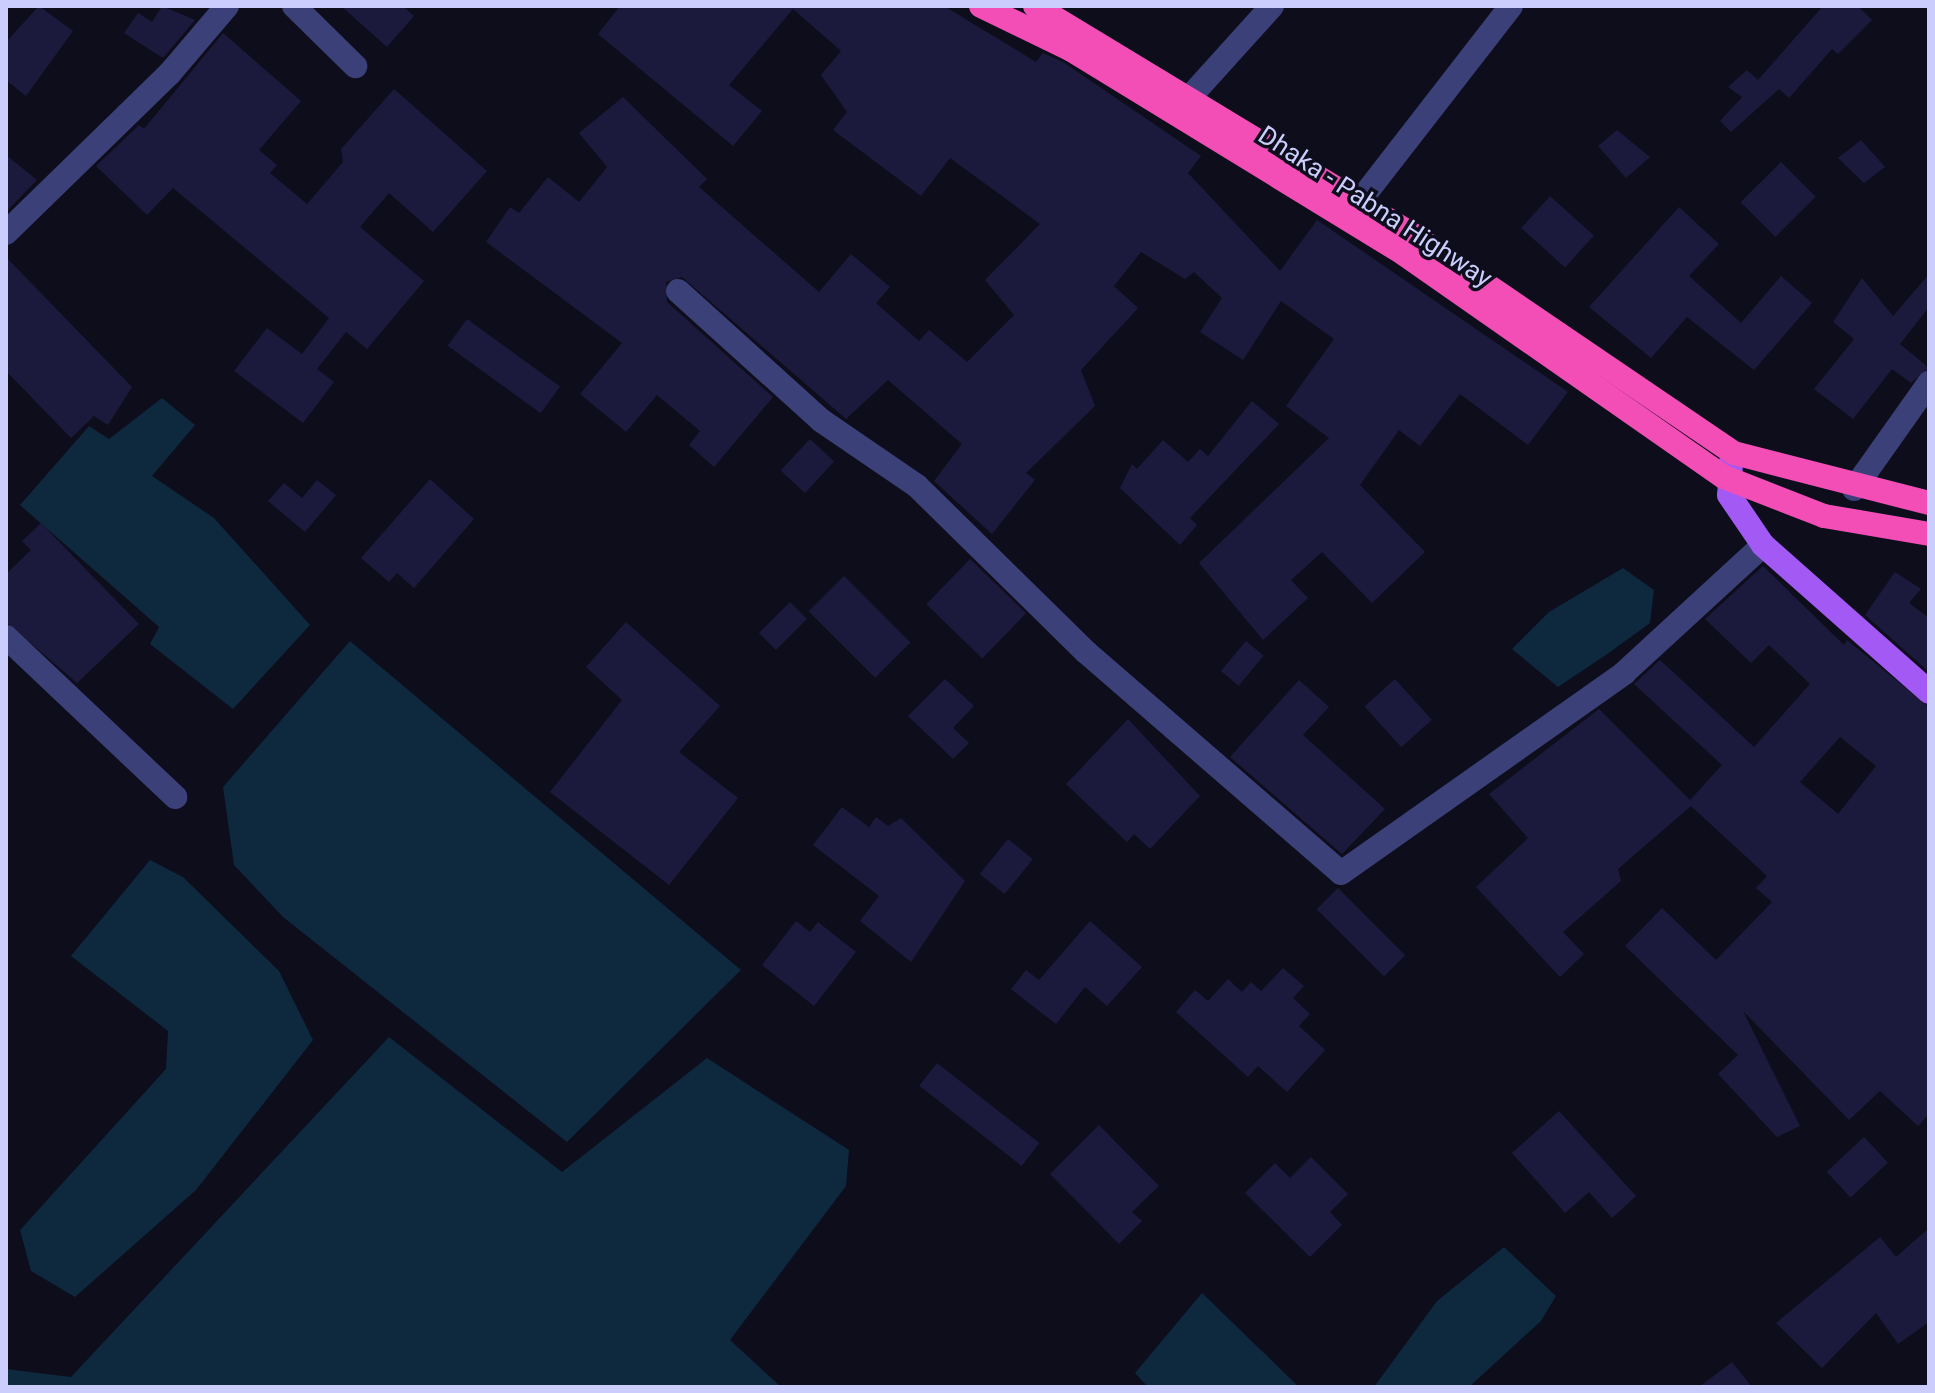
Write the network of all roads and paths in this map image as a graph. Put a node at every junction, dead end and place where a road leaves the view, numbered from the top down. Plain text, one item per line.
1 (227, 6) edge
2 (294, 6) edge
3 (981, 6) edge
4 (1035, 6) edge
5 (1272, 6) edge
6 (1511, 6) edge
7 (355, 66) dead end
8 (1189, 98) junction
9 (1359, 202) junction
10 (6, 233) edge
11 (678, 291) dead end
12 (1929, 383) edge
13 (1734, 453) junction
14 (1724, 477) junction
15 (1854, 489) junction
16 (1929, 503) edge
17 (1929, 534) edge
18 (1763, 545) junction
19 (6, 637) edge
20 (1929, 692) edge
21 (175, 797) dead end

1 - 10 street
2 - 7 street
3 - 14 highway, Dhaka - Pabna Highway
4 - 8 highway, Dhaka - Pabna Highway
5 - 8 street
6 - 9 street
8 - 9 highway, Dhaka - Pabna Highway
9 - 13 highway, Dhaka - Pabna Highway
11 - 18 street
12 - 15 street
13 - 14 main road
13 - 15 highway, Dhaka - Pabna Highway
14 - 17 highway
14 - 18 main road, Dhaka - Pabna Highway
15 - 16 highway, Dhaka - Pabna Highway
18 - 20 main road, Dhaka - Pabna Highway
19 - 21 street

